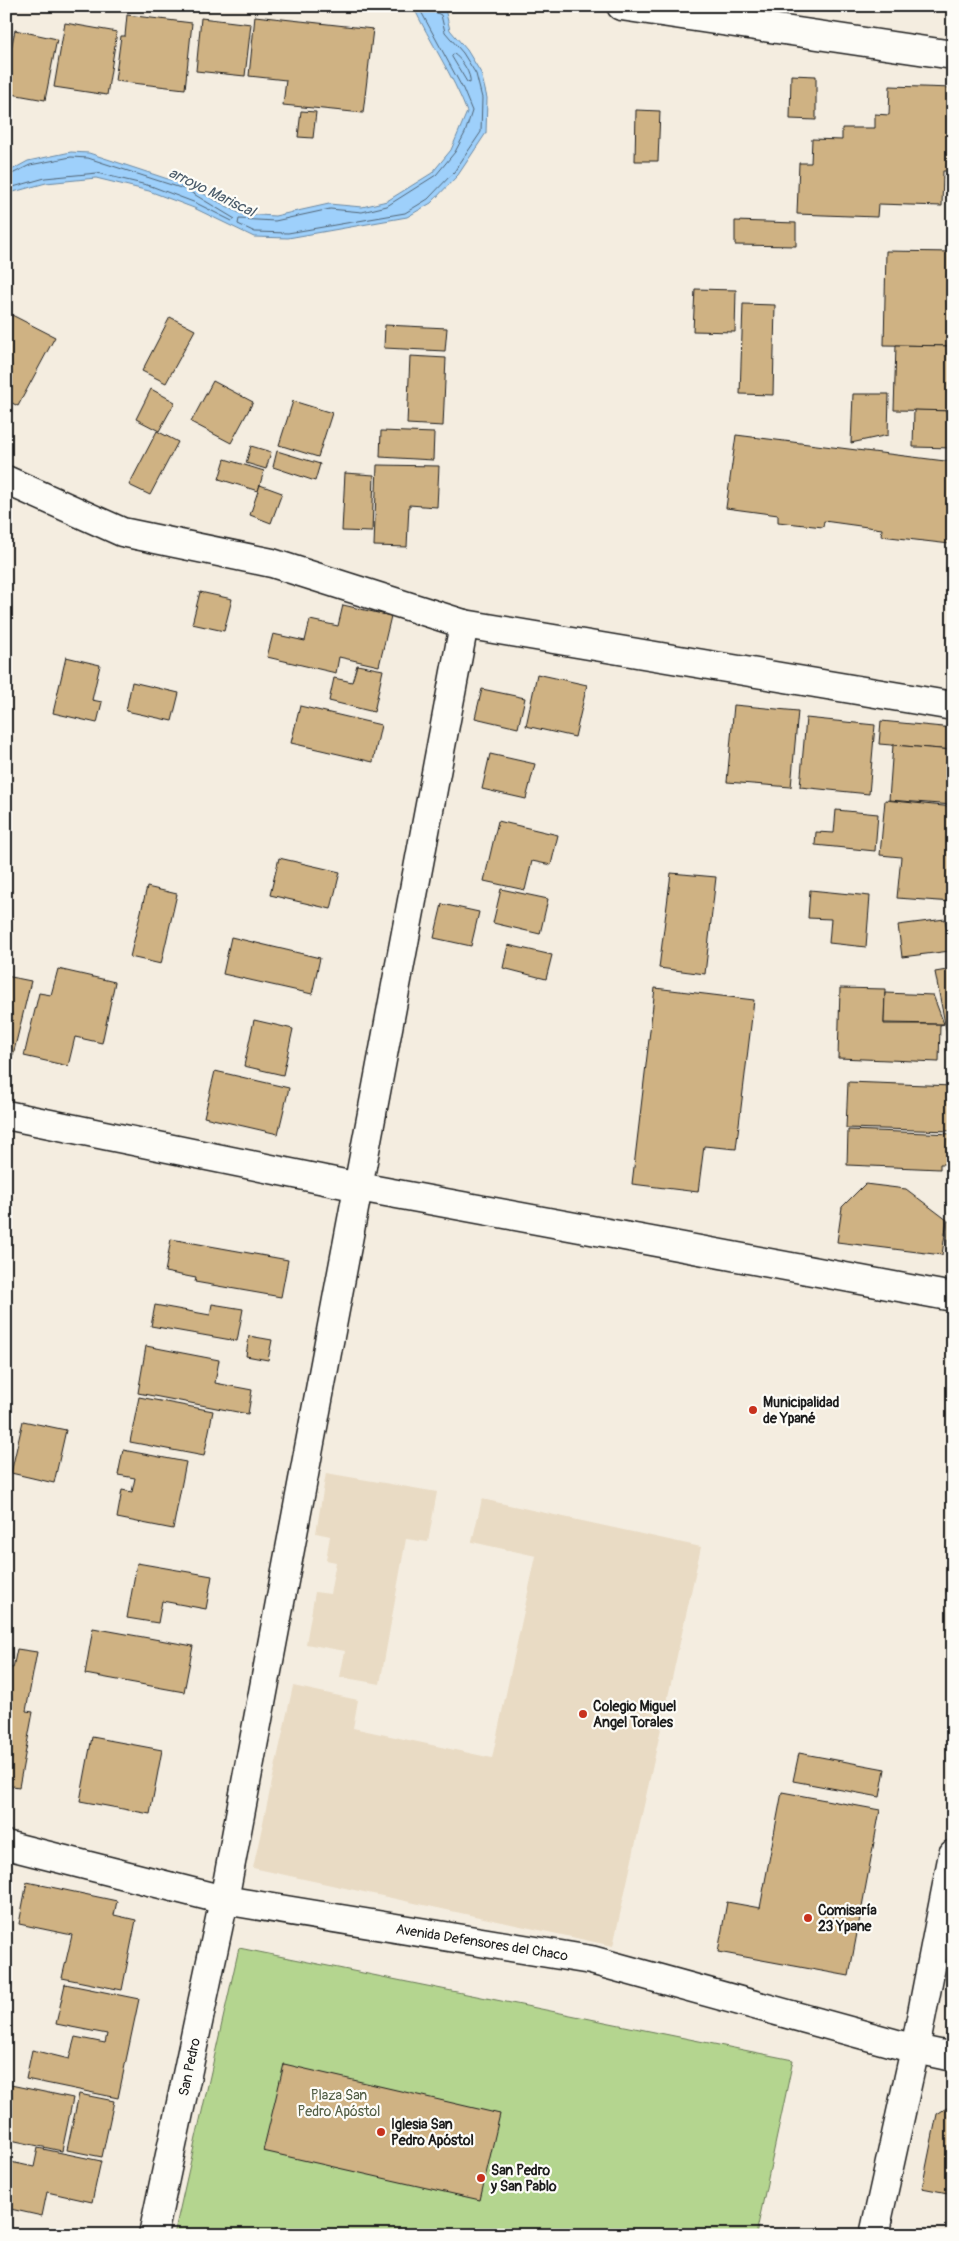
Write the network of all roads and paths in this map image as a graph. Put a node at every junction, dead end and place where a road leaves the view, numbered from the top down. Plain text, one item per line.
1 (621, 6) edge
2 (953, 55) edge
3 (6, 480) edge
4 (464, 624) junction
5 (953, 706) edge
6 (6, 1115) edge
7 (359, 1188) junction
8 (953, 1296) edge
9 (6, 1845) edge
10 (953, 1854) edge
11 (224, 1900) junction
12 (915, 2049) junction
13 (953, 2057) edge
14 (153, 2235) edge
15 (874, 2235) edge

1 - 2 street
3 - 4 street
4 - 5 street
4 - 7 street, San Pedro
6 - 7 street
7 - 8 street
7 - 11 street, San Pedro
9 - 11 street, Avenida Defensores del Chaco
10 - 12 street
11 - 12 street, Avenida Defensores del Chaco
11 - 14 street, San Pedro
12 - 13 street, Avenida Defensores del Chaco
12 - 15 street

